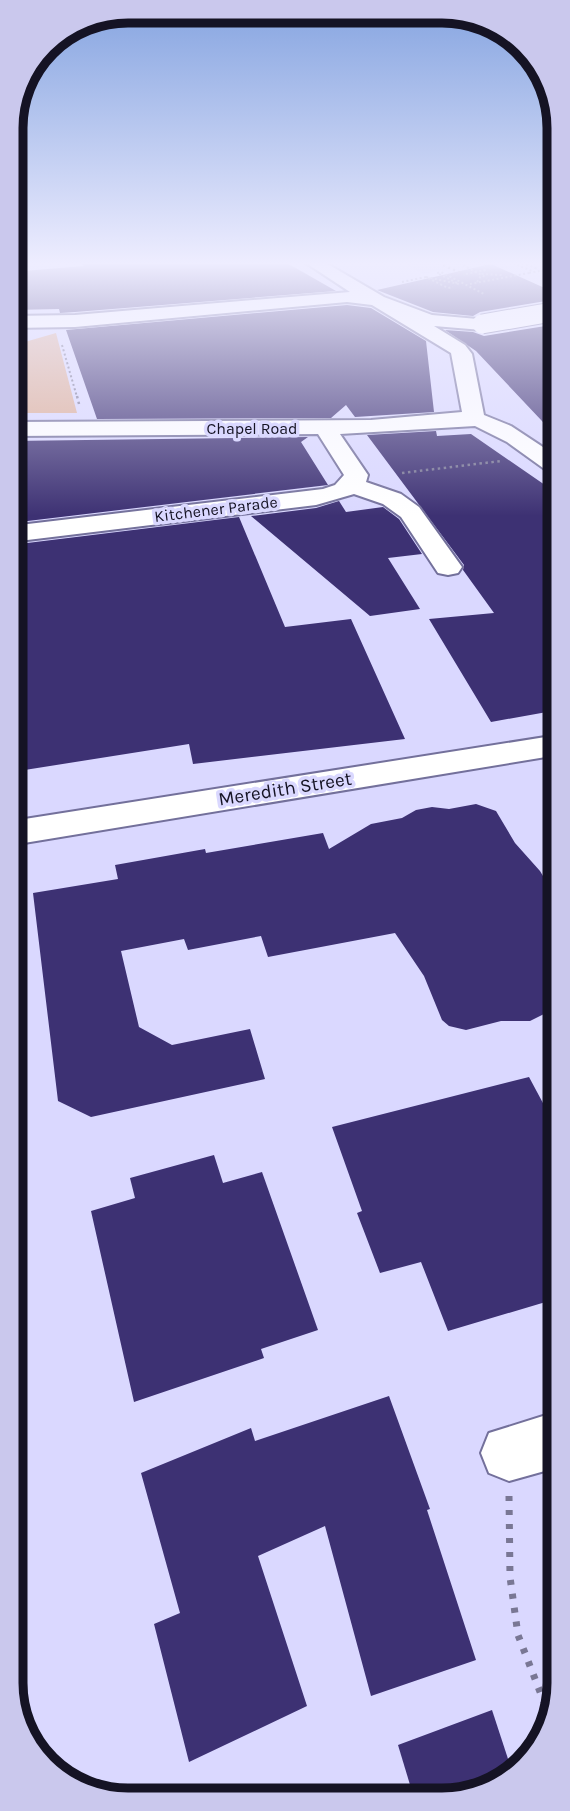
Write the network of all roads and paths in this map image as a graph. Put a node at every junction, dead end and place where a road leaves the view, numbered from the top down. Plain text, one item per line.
1 (63, 348) edge
2 (456, 348) edge
3 (79, 404) dead end
4 (474, 419) junction
5 (23, 427) edge
6 (325, 428) junction
7 (513, 460) dead end
8 (547, 461) edge
9 (396, 473) dead end
10 (351, 485) junction
11 (23, 533) edge
12 (448, 567) dead end
13 (547, 748) edge
14 (23, 831) edge
15 (534, 1446) edge
16 (545, 1704) edge

1 - 3 path
2 - 4 street
4 - 6 street, Chapel Road
4 - 8 street
5 - 6 street, Chapel Road
6 - 10 street
7 - 9 path
10 - 11 street, Kitchener Parade
10 - 12 street
13 - 14 street, Meredith Street
15 - 16 path

